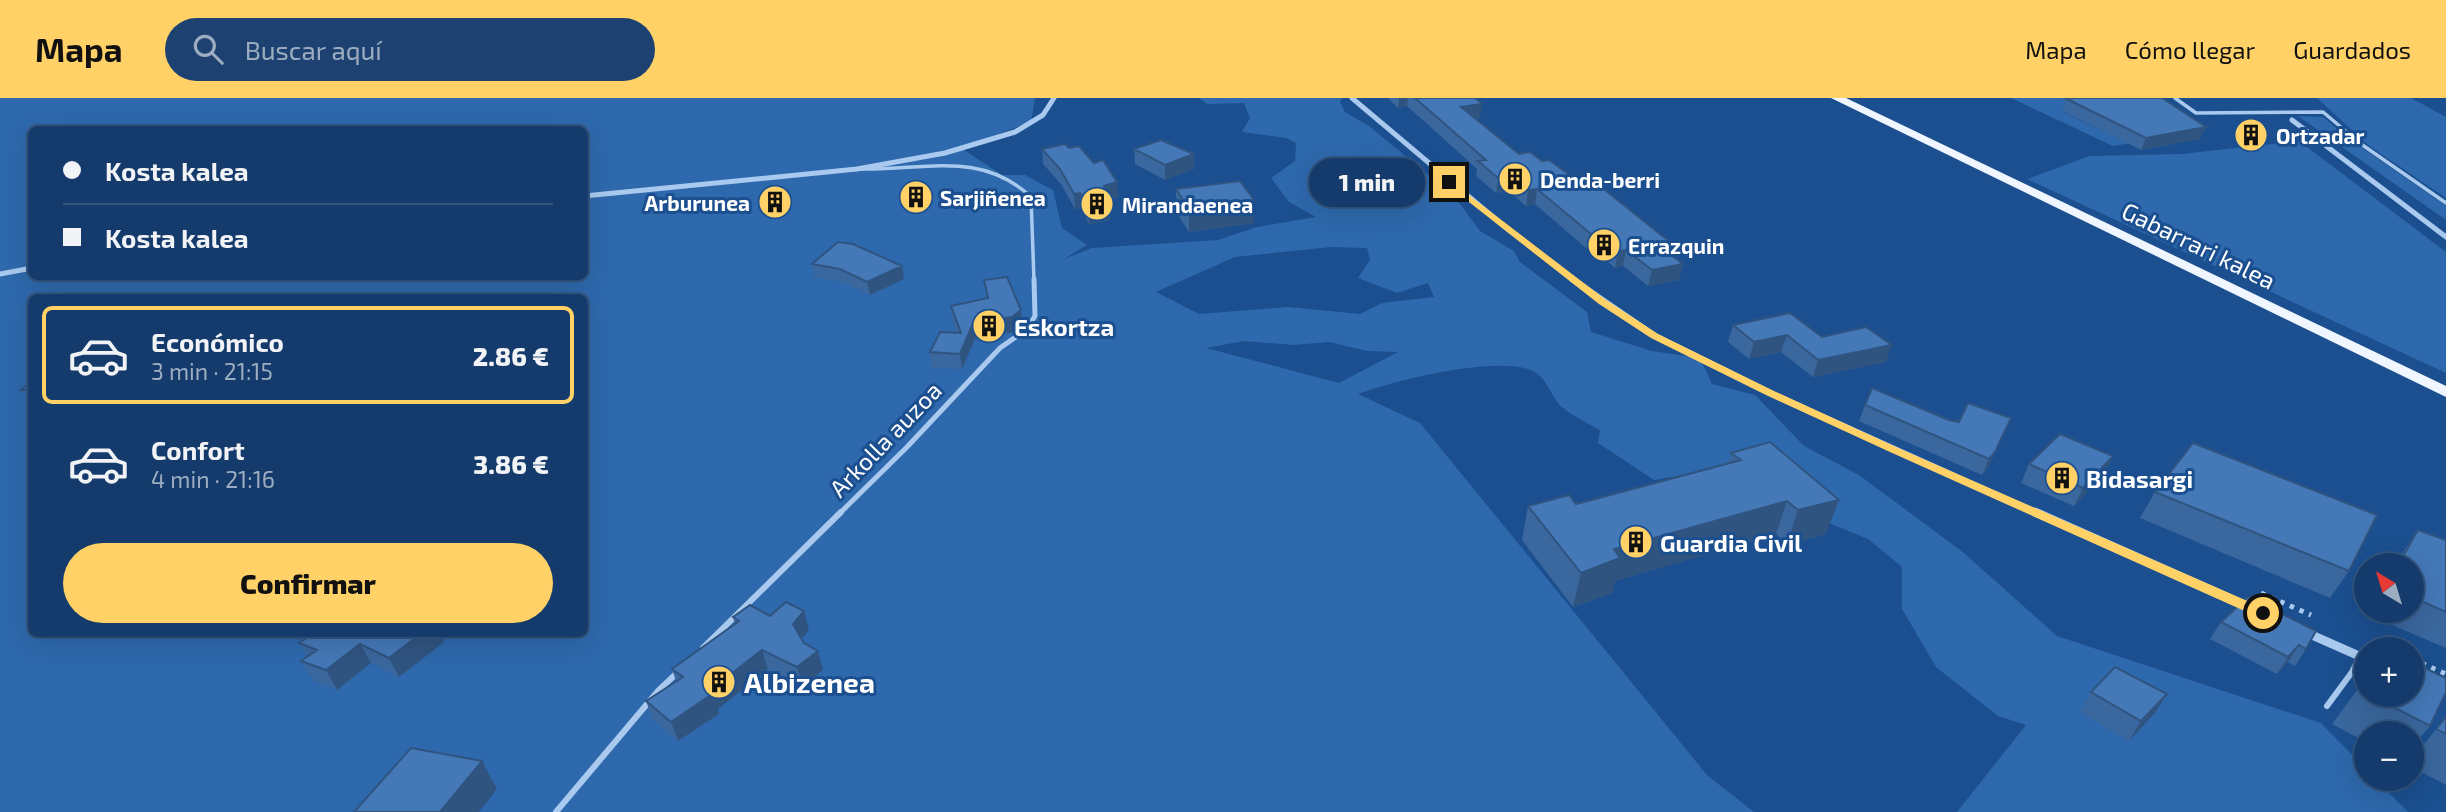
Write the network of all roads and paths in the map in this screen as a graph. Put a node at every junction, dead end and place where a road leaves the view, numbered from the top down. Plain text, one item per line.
1 (1054, 98) edge
2 (1352, 98) edge
3 (1838, 98) edge
4 (1848, 98) edge
5 (2175, 98) edge
6 (2292, 120) dead end
7 (1930, 142) junction
8 (857, 169) junction
9 (588, 196) edge
10 (2446, 202) edge
11 (2446, 237) edge
12 (28, 269) edge
13 (0, 274) edge
14 (2446, 392) edge
15 (2263, 613) edge
16 (2299, 629) edge
17 (698, 652) edge
18 (2354, 653) edge
19 (688, 662) edge
20 (2424, 664) edge
21 (2354, 669) edge
22 (2446, 674) edge
23 (2327, 706) dead end
24 (556, 812) edge

1 - 8 street, Arkolla auzoa
2 - 15 street
3 - 7 main road, Gabarrari kalea
4 - 7 main road, Gabarrari kalea
5 - 10 lane
6 - 11 street
7 - 14 main road, Gabarrari kalea
8 - 9 street, Arkolla auzoa
8 - 17 lane, Arkolla auzoa
12 - 13 street
16 - 18 street
19 - 24 lane
20 - 22 path
21 - 23 lane

